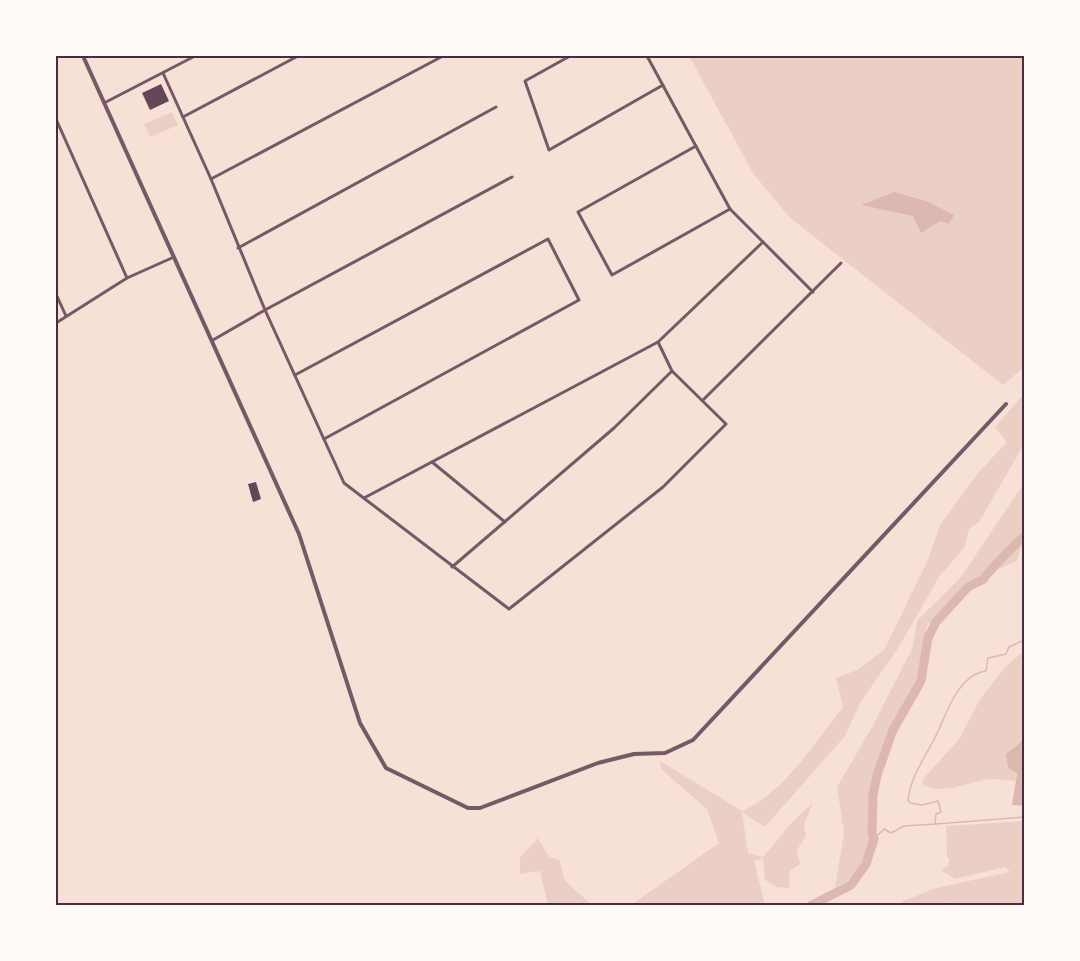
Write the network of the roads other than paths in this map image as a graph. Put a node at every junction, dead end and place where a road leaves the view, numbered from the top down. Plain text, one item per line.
1 (83, 56) edge
2 (195, 56) edge
3 (298, 56) edge
4 (442, 56) edge
5 (570, 56) edge
6 (647, 56) edge
7 (163, 73) junction
8 (663, 85) junction
9 (106, 102) junction
10 (496, 107) dead end
11 (183, 117) junction
12 (56, 119) edge
13 (696, 146) junction
14 (512, 177) dead end
15 (211, 179) junction
16 (729, 209) junction
17 (763, 242) junction
18 (238, 248) junction
19 (175, 256) junction
20 (841, 263) dead end
21 (127, 278) junction
22 (813, 292) junction
23 (56, 294) edge
24 (265, 309) junction
25 (66, 316) junction
26 (56, 323) edge
27 (213, 340) junction
28 (658, 342) junction
29 (672, 371) junction
30 (295, 375) junction
31 (703, 400) junction
32 (1006, 404) dead end
33 (324, 439) junction
34 (432, 462) junction
35 (364, 498) junction
36 (505, 522) junction
37 (452, 567) junction

1 - 9 street
2 - 7 street
3 - 11 street
4 - 15 street
5 - 8 street
6 - 8 street
7 - 9 street
7 - 11 street
8 - 13 street
9 - 19 street
10 - 18 street
11 - 15 street
12 - 21 street
13 - 16 street
13 - 16 street
14 - 24 street
15 - 18 street
16 - 17 street
17 - 22 street
17 - 28 street
18 - 24 street
19 - 21 street
19 - 27 street
20 - 22 street
21 - 25 street
22 - 31 street
23 - 25 street
24 - 27 street
24 - 30 street
25 - 26 street
27 - 32 street
28 - 29 street
28 - 34 street
29 - 31 street
29 - 36 street
30 - 33 street
30 - 33 street
31 - 37 street
33 - 35 street
34 - 35 street
34 - 36 street
35 - 37 street
36 - 37 street

